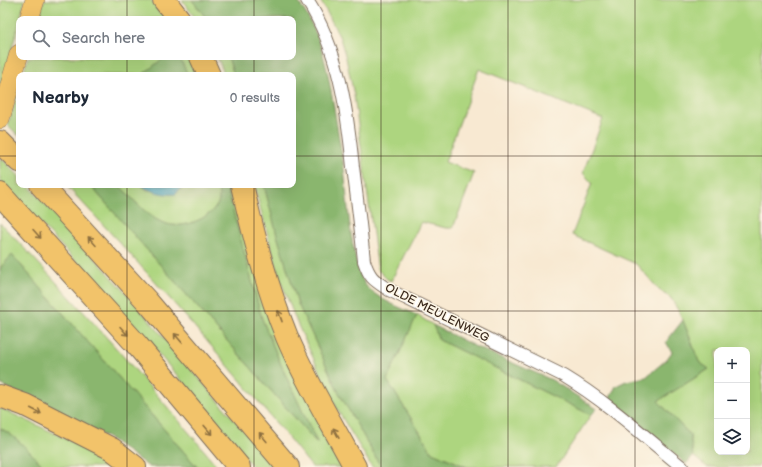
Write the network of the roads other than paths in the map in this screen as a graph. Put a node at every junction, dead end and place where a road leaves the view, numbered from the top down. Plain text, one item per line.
1 (35, 0) edge
2 (164, 0) edge
3 (307, 0) edge
4 (30, 16) edge
5 (177, 16) edge
6 (17, 60) edge
7 (202, 60) edge
8 (208, 72) edge
9 (0, 119) edge
10 (0, 142) edge
11 (16, 158) edge
12 (44, 188) edge
13 (243, 188) edge
14 (5, 199) edge
15 (0, 396) edge
16 (136, 467) edge
17 (238, 467) edge
18 (288, 467) edge
19 (355, 467) edge
20 (682, 467) edge

1 - 4 main road
2 - 5 highway
3 - 20 street, OLDE MEULENWEG
6 - 9 main road
7 - 8 highway
10 - 11 highway
18 -> 12 highway
19 -> 13 highway
14 -> 17 highway
15 -> 16 highway

